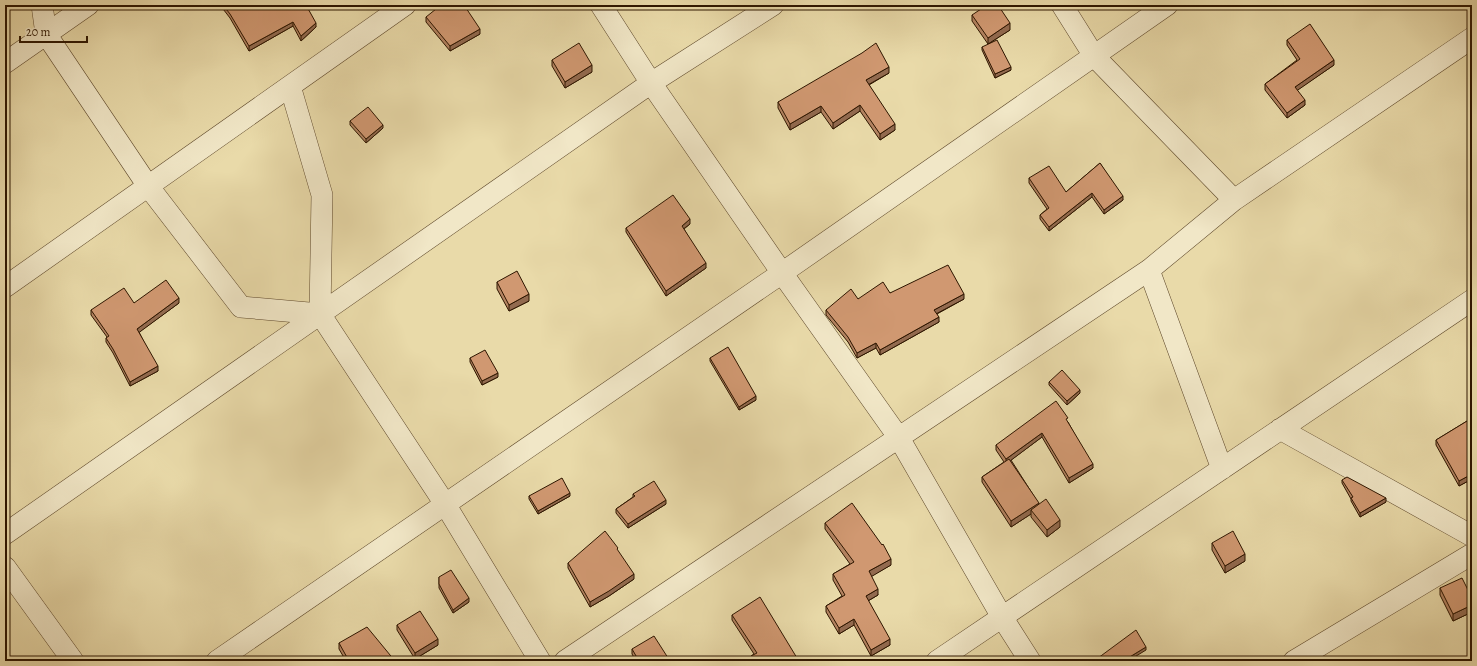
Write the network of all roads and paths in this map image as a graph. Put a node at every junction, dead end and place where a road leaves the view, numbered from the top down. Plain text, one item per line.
1 (42, 5) edge
2 (88, 5) edge
3 (406, 5) edge
4 (601, 5) edge
5 (773, 5) edge
6 (1062, 5) edge
7 (1167, 5) edge
8 (46, 34) junction
9 (1472, 38) edge
10 (1094, 56) junction
11 (5, 63) edge
12 (652, 82) junction
13 (290, 86) junction
14 (148, 186) junction
15 (1234, 200) junction
16 (1149, 270) junction
17 (782, 273) junction
18 (5, 287) edge
19 (1472, 300) edge
20 (320, 314) junction
21 (1280, 429) junction
22 (899, 438) junction
23 (1222, 469) junction
24 (445, 504) junction
25 (5, 534) edge
26 (1472, 536) edge
27 (1472, 554) edge
28 (5, 567) edge
29 (1002, 617) junction
30 (73, 661) edge
31 (217, 661) edge
32 (540, 661) edge
33 (565, 661) edge
34 (936, 661) edge
35 (1030, 661) edge
36 (1294, 661) edge

1 - 8 street
2 - 8 street
3 - 13 street
4 - 12 street
5 - 12 street
6 - 10 street
7 - 10 street
8 - 11 street
8 - 14 street
9 - 15 street
10 - 15 street
10 - 17 street
12 - 17 street
12 - 20 street
13 - 14 street
13 - 20 street
14 - 18 street
14 - 20 street
15 - 16 street
16 - 22 street
16 - 23 street
17 - 22 street
17 - 24 street
19 - 21 street
20 - 24 street
20 - 25 street
21 - 23 street
21 - 26 street
22 - 29 street
22 - 33 street
23 - 29 street
24 - 31 street
24 - 32 street
27 - 36 street
28 - 30 street
29 - 34 street
29 - 35 street

